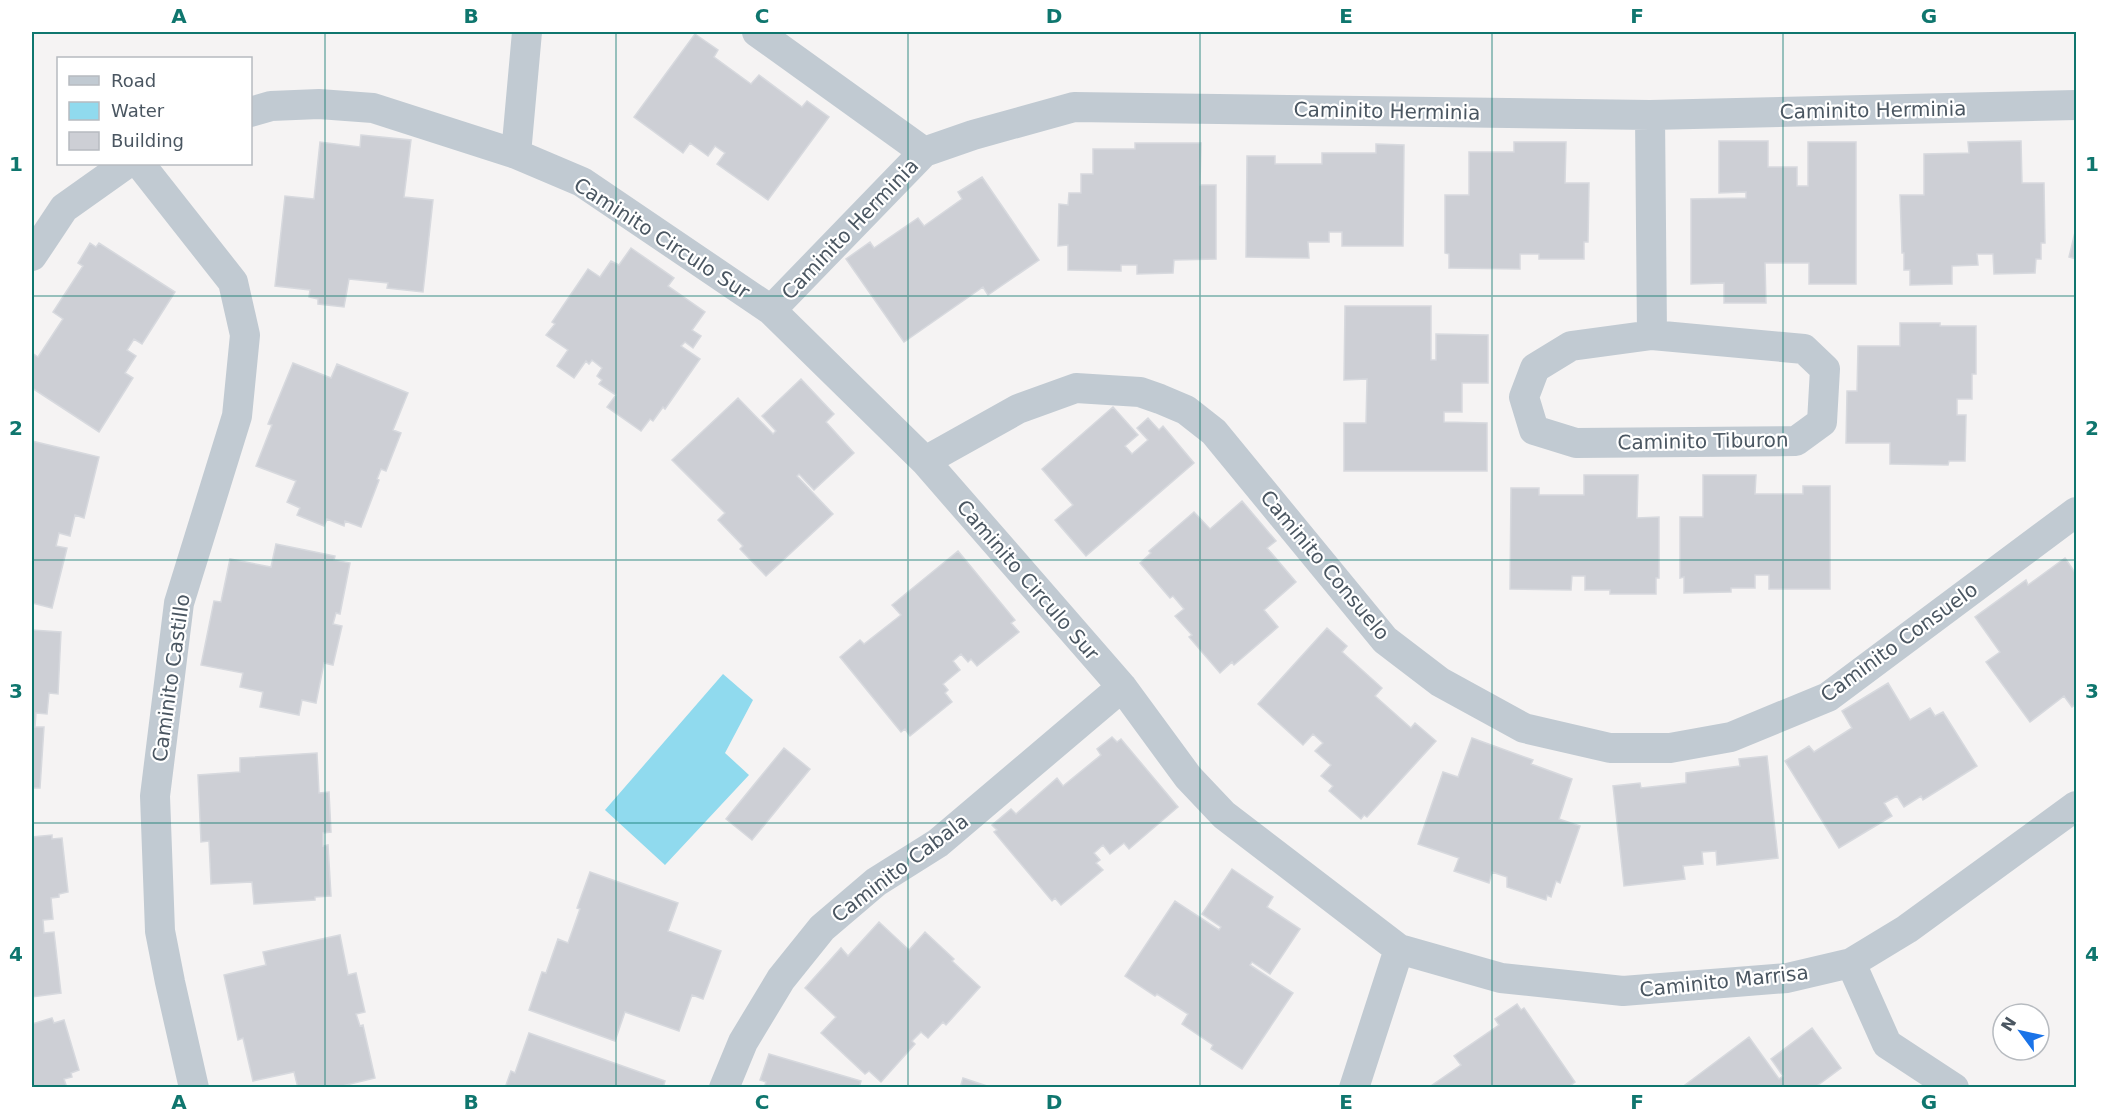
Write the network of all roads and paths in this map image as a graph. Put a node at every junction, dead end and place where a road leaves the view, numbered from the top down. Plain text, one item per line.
1 (526, 32) edge
2 (757, 32) edge
3 (2076, 105) edge
4 (252, 111) edge
5 (1650, 115) junction
6 (924, 152) junction
7 (516, 154) junction
8 (125, 165) edge
9 (141, 165) edge
10 (32, 256) edge
11 (771, 310) junction
12 (1652, 335) junction
13 (925, 461) junction
14 (2076, 512) edge
15 (1122, 687) junction
16 (2076, 806) edge
17 (1399, 949) junction
18 (1851, 963) junction
19 (194, 1088) edge
20 (724, 1088) edge
21 (1354, 1088) edge
22 (1954, 1088) edge

1 - 7 street
2 - 6 street
3 - 5 street, Caminito Herminia
4 - 7 street, Caminito Circulo Sur
5 - 6 street, Caminito Herminia
5 - 12 street
6 - 11 street, Caminito Herminia
7 - 11 street, Caminito Circulo Sur
8 - 10 street
9 - 19 street, Caminito Castillo
11 - 13 street, Caminito Circulo Sur
12 - 12 street, Caminito Tiburon
13 - 14 street, Caminito Consuelo
13 - 15 street, Caminito Circulo Sur
15 - 17 street, Caminito Circulo Sur
15 - 20 street, Caminito Cabala
16 - 18 street, Caminito Marrisa
17 - 18 street, Caminito Marrisa
17 - 21 street
18 - 22 street

